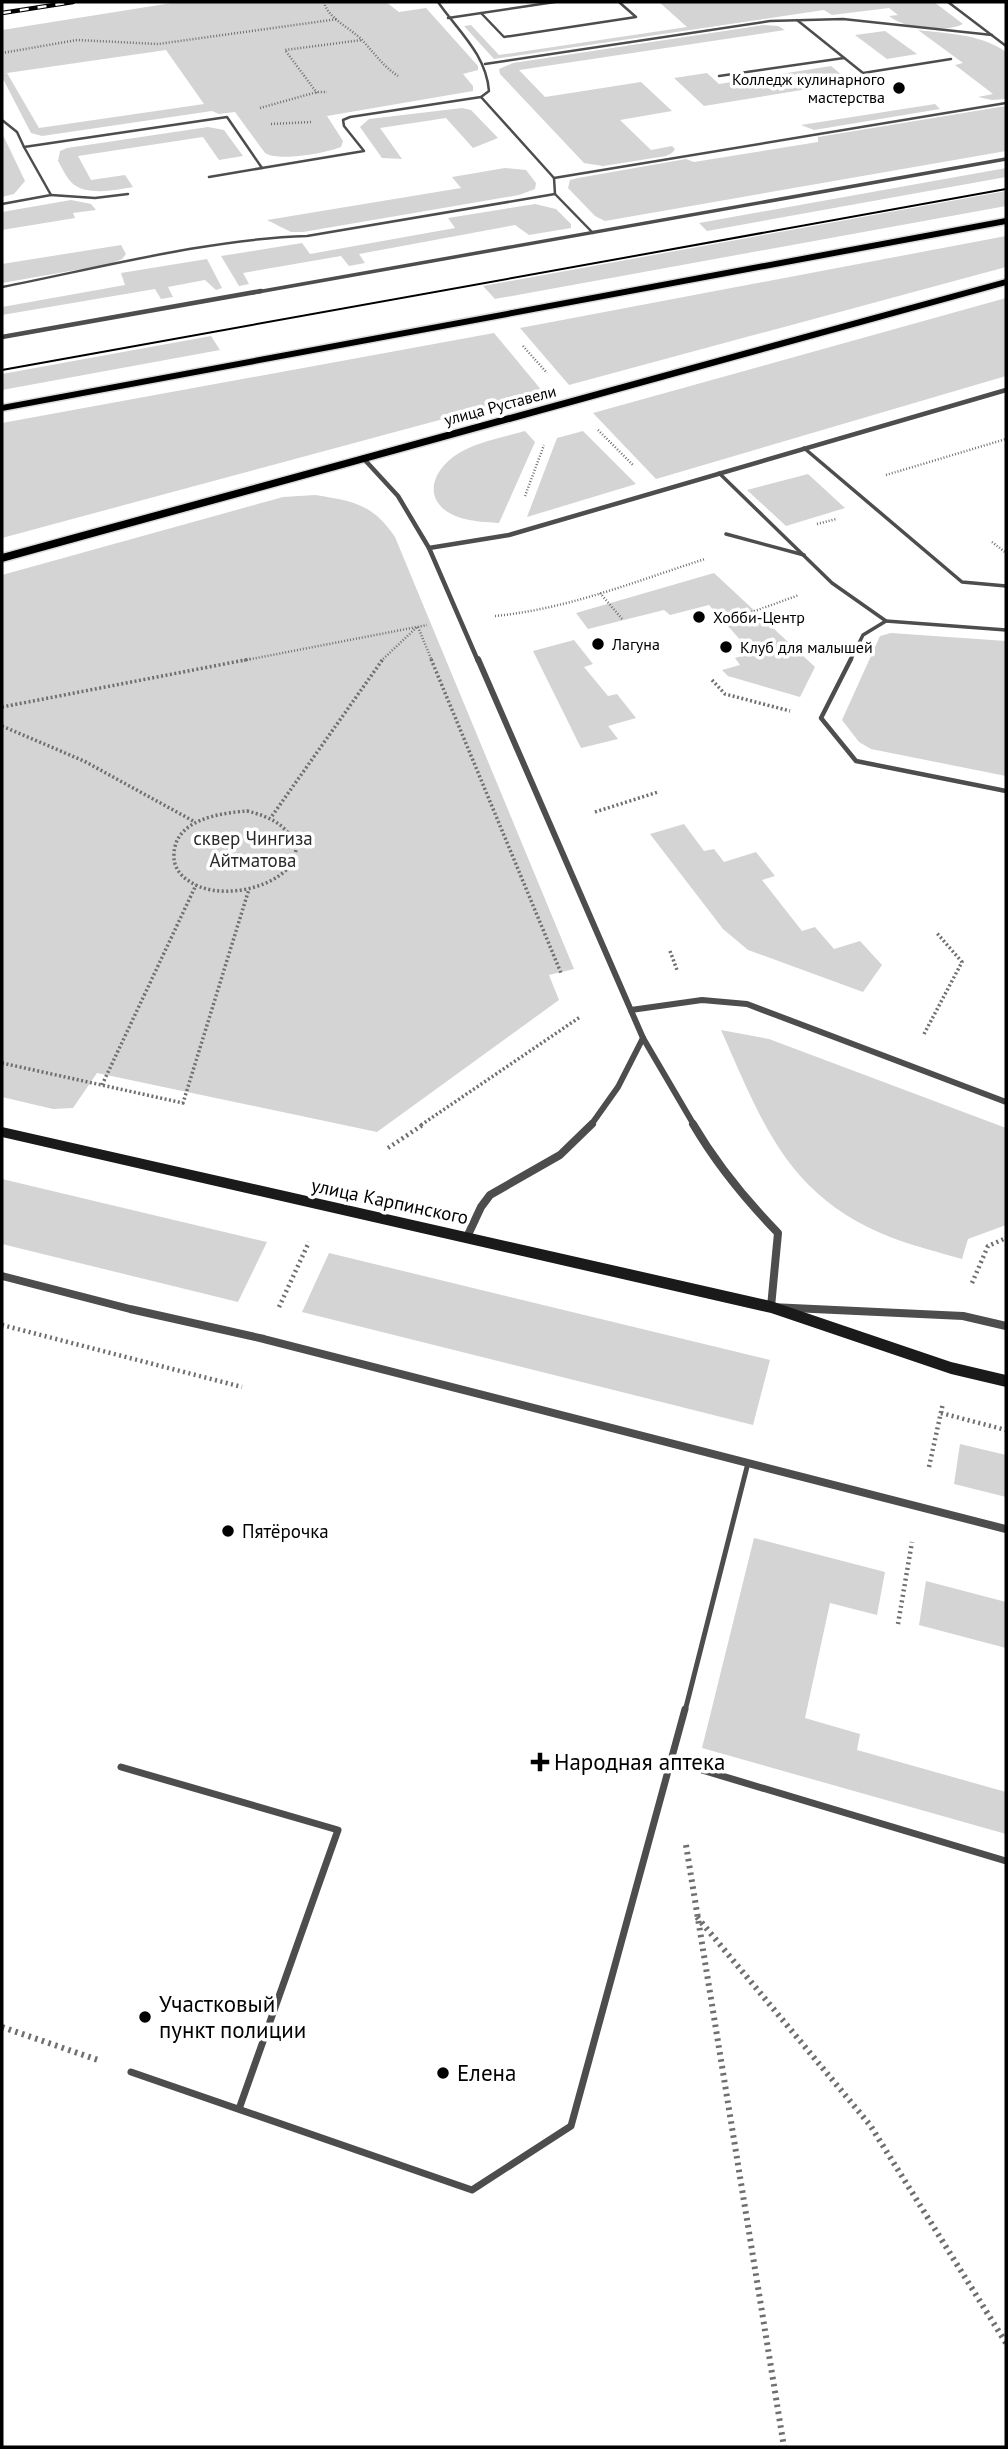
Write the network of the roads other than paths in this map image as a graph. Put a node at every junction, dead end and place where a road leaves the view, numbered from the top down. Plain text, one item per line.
1 (438, 2) edge
2 (555, 2) edge
3 (619, 2) edge
4 (948, 2) edge
5 (481, 13) junction
6 (448, 18) junction
7 (797, 20) junction
8 (992, 35) junction
9 (1006, 46) edge
10 (844, 58) junction
11 (951, 59) dead end
12 (485, 64) junction
13 (719, 76) dead end
14 (481, 97) junction
15 (1006, 103) edge
16 (2, 120) edge
17 (24, 147) junction
18 (1006, 159) edge
19 (262, 168) junction
20 (209, 177) dead end
21 (554, 178) junction
22 (128, 194) dead end
23 (555, 194) junction
24 (51, 195) junction
25 (2, 204) edge
26 (1006, 221) edge
27 (593, 233) junction
28 (1006, 282) edge
29 (2, 287) edge
30 (2, 337) edge
31 (1006, 390) edge
32 (2, 408) edge
33 (804, 448) junction
34 (363, 458) junction
35 (719, 473) junction
36 (726, 534) dead end
37 (429, 548) junction
38 (804, 555) junction
39 (2, 558) edge
40 (1006, 586) edge
41 (886, 621) junction
42 (1006, 630) edge
43 (1006, 791) edge
44 (631, 1010) junction
45 (643, 1038) junction
46 (1006, 1102) edge
47 (2, 1132) edge
48 (467, 1237) junction
49 (2, 1276) edge
50 (771, 1307) junction
51 (1006, 1326) edge
52 (1006, 1381) edge
53 (748, 1463) junction
54 (1006, 1529) edge
55 (672, 1762) junction
56 (121, 1767) dead end
57 (1006, 1861) edge
58 (131, 2072) road end
59 (239, 2109) junction

1 - 6 lane
2 - 5 lane
3 - 5 lane
4 - 8 lane
5 - 6 lane
6 - 12 lane
7 - 8 lane
7 - 10 lane
7 - 12 lane
8 - 9 lane
10 - 11 lane
10 - 13 lane
12 - 14 lane
14 - 19 lane
14 - 21 lane
15 - 21 lane
16 - 17 lane
17 - 19 lane
17 - 24 lane
18 - 27 street
19 - 20 lane
21 - 23 lane
22 - 24 lane
23 - 27 lane
23 - 29 lane
24 - 25 lane
26 - 32 main road
27 - 30 street
28 - 34 main road, улица Руставели
31 - 33 street
33 - 35 street
33 - 40 lane
34 - 37 street
34 - 39 main road, улица Руставели
35 - 37 street
35 - 38 lane
36 - 38 lane
37 - 44 street
38 - 41 lane
41 - 42 lane
41 - 43 lane
44 - 45 street
44 - 46 street
45 - 48 street
45 - 50 street
47 - 48 street, улица Карпинского
48 - 50 street, улица Карпинского
49 - 53 street
50 - 51 street, улица Карпинского
50 - 52 street, улица Карпинского
53 - 54 street
53 - 55 lane
55 - 57 lane
55 - 59 lane
56 - 59 lane
58 - 59 lane

